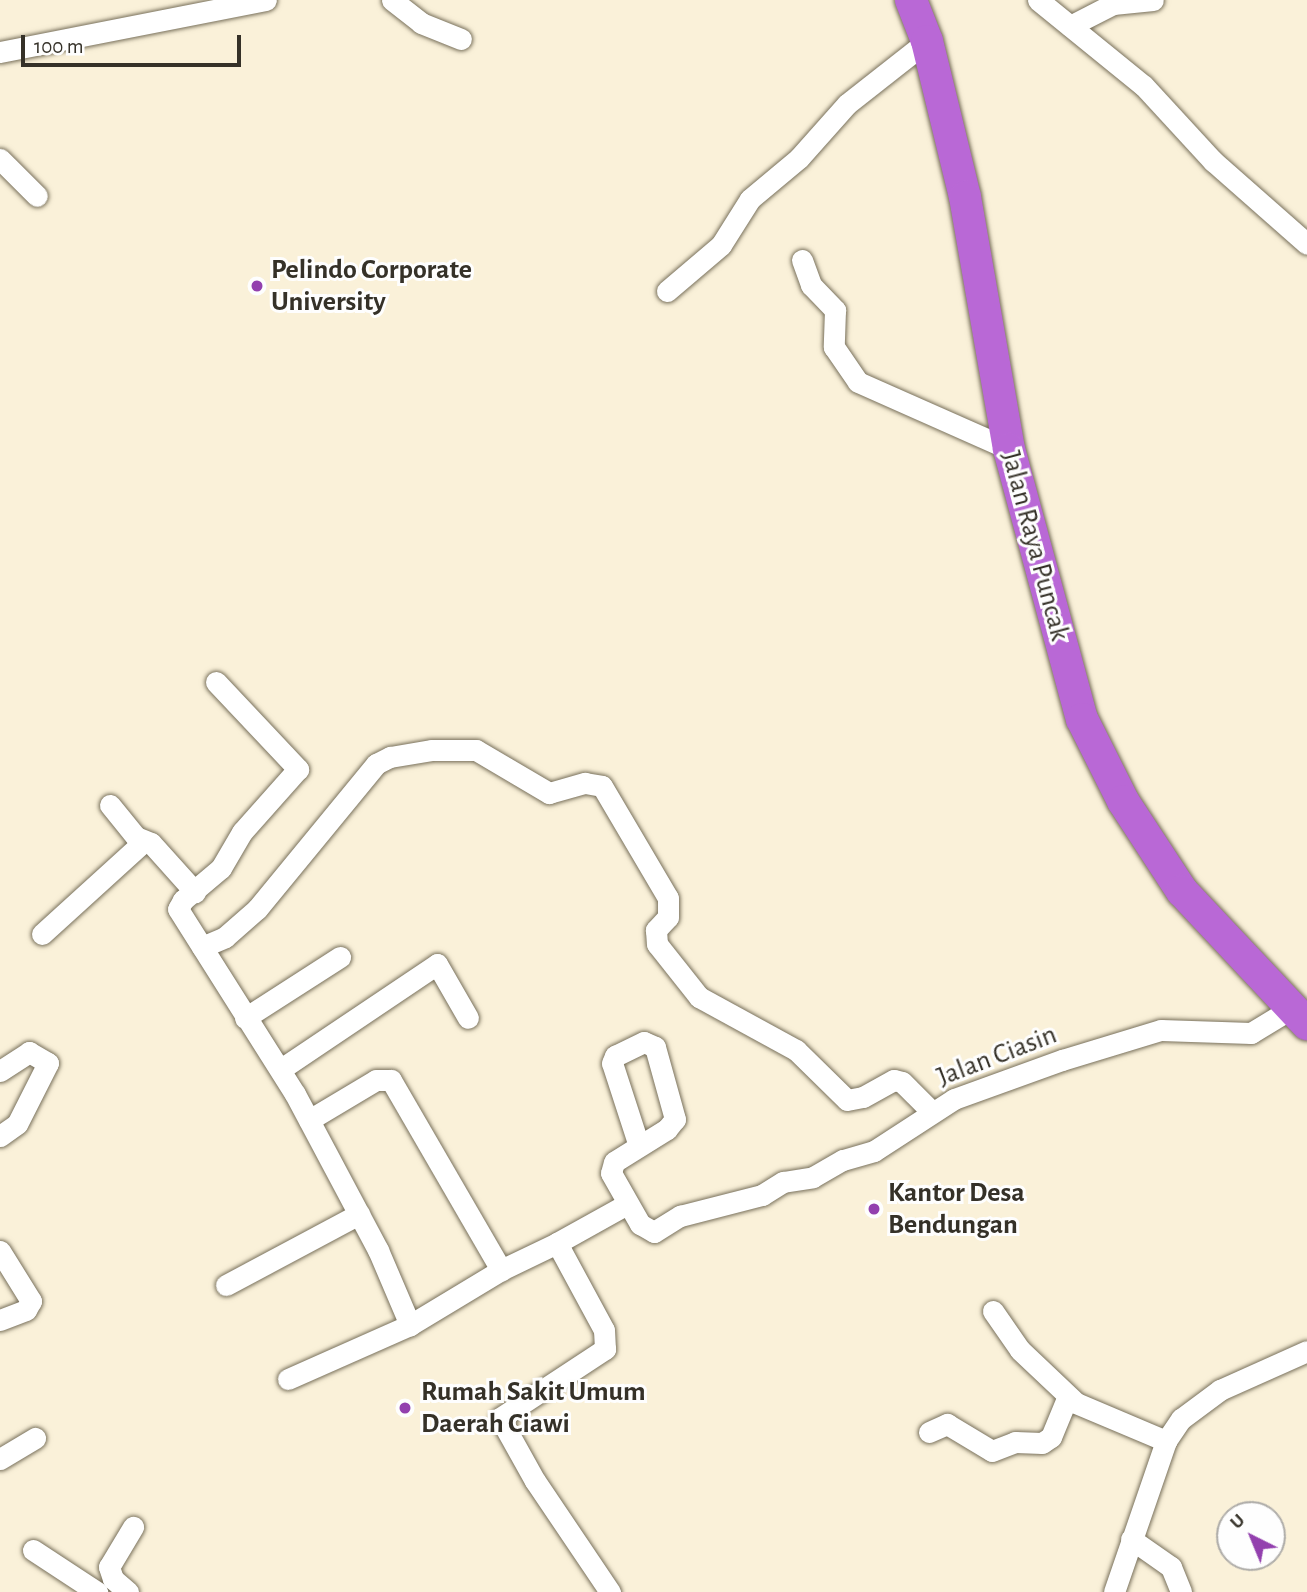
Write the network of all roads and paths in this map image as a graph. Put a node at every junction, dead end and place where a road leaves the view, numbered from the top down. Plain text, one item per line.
1 (266, 0) edge
2 (392, 0) edge
3 (911, 0) edge
4 (1038, 0) edge
5 (1153, 0) edge
6 (1070, 26) junction
7 (461, 39) dead end
8 (927, 41) junction
9 (4, 57) edge
10 (0, 159) edge
11 (37, 196) dead end
12 (1307, 244) edge
13 (802, 260) dead end
14 (667, 291) dead end
15 (1009, 449) junction
16 (216, 682) dead end
17 (110, 805) dead end
18 (142, 843) junction
19 (195, 892) junction
20 (42, 934) dead end
21 (202, 947) junction
22 (341, 957) dead end
23 (1300, 1015) edge
24 (244, 1018) junction
25 (468, 1018) dead end
26 (281, 1069) junction
27 (0, 1071) edge
28 (932, 1112) junction
29 (309, 1120) junction
30 (0, 1136) edge
31 (639, 1146) dead end
32 (627, 1204) junction
33 (359, 1214) junction
34 (557, 1243) junction
35 (0, 1251) edge
36 (501, 1270) junction
37 (226, 1285) dead end
38 (993, 1311) dead end
39 (0, 1320) edge
40 (410, 1325) junction
41 (1307, 1351) edge
42 (288, 1380) dead end
43 (1068, 1396) junction
44 (929, 1432) dead end
45 (35, 1438) dead end
46 (1166, 1441) junction
47 (0, 1459) edge
48 (134, 1527) dead end
49 (1131, 1539) junction
50 (33, 1550) dead end
51 (97, 1592) edge
52 (128, 1592) edge
53 (610, 1592) edge
54 (1114, 1592) edge
55 (1181, 1592) edge

1 - 9 street
2 - 7 street
3 - 8 highway, Jalan Raya Puncak
4 - 6 street
5 - 6 street
6 - 12 street
8 - 14 street
8 - 15 highway, Jalan Raya Puncak
10 - 11 street
13 - 15 street
15 - 23 highway, Jalan Raya Puncak
16 - 19 street
17 - 18 street
18 - 19 street
18 - 20 street
19 - 21 street
21 - 24 street
21 - 28 street
22 - 24 street
23 - 28 street, Jalan Ciasin
24 - 26 street
25 - 26 street
26 - 29 street
27 - 30 street
28 - 32 street, Jalan Ciasin
29 - 33 street
29 - 36 street
31 - 32 street
32 - 34 street
33 - 37 street
33 - 40 street
34 - 36 street
34 - 53 street
35 - 39 street
36 - 40 street
38 - 43 street
40 - 42 street
41 - 46 street
43 - 44 street
43 - 46 street
45 - 47 street
46 - 49 street
48 - 52 street
49 - 54 street
49 - 55 street
50 - 51 street

